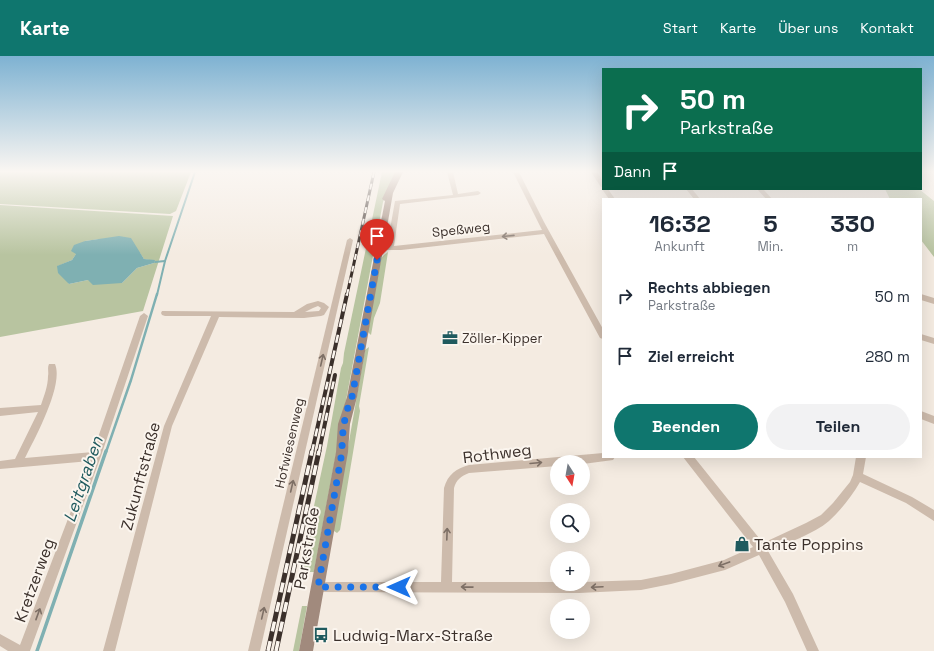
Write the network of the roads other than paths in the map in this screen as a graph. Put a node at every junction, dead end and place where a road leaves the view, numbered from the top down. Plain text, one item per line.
1 (389, 200) edge
2 (419, 200) edge
3 (530, 200) edge
4 (546, 232) junction
5 (350, 240) dead end
6 (379, 248) junction
7 (390, 248) junction
8 (922, 297) edge
9 (934, 301) edge
10 (328, 311) junction
11 (165, 313) dead end
12 (216, 314) junction
13 (144, 316) dead end
14 (602, 334) edge
15 (922, 337) edge
16 (934, 341) edge
17 (52, 366) dead end
18 (43, 408) junction
19 (0, 412) edge
20 (922, 415) edge
21 (934, 420) edge
22 (96, 456) junction
23 (602, 458) edge
24 (689, 458) edge
25 (861, 458) edge
26 (18, 463) junction
27 (0, 465) edge
28 (858, 476) junction
29 (934, 516) edge
30 (760, 548) junction
31 (318, 587) junction
32 (446, 587) junction
33 (0, 640) edge
34 (20, 651) edge
35 (24, 651) edge
36 (109, 651) edge
37 (254, 651) edge
38 (306, 651) edge
39 (813, 651) edge

1 - 6 main road, Parkstraße
2 - 7 street
3 - 4 street
4 -> 7 street, Speßweg
4 - 14 street
5 - 10 street, Hofwiesenweg
6 - 7 street, Speßweg
6 - 31 main road, Parkstraße
8 - 9 street
10 - 12 street
37 -> 10 street, Hofwiesenweg
11 - 12 street
12 - 36 street, Zukunftstraße
13 - 22 street, Kretzerweg
15 - 16 street
17 - 18 street
18 - 19 street
18 - 26 street
20 - 21 street
22 - 26 street
35 -> 22 street, Kretzerweg
32 -> 23 street, Rothweg
24 - 30 street
25 - 28 street
26 - 27 street
28 - 29 street
28 - 30 street
30 -> 32 street
30 - 39 street
31 - 32 street
31 - 38 main road, Parkstraße
33 - 34 street

